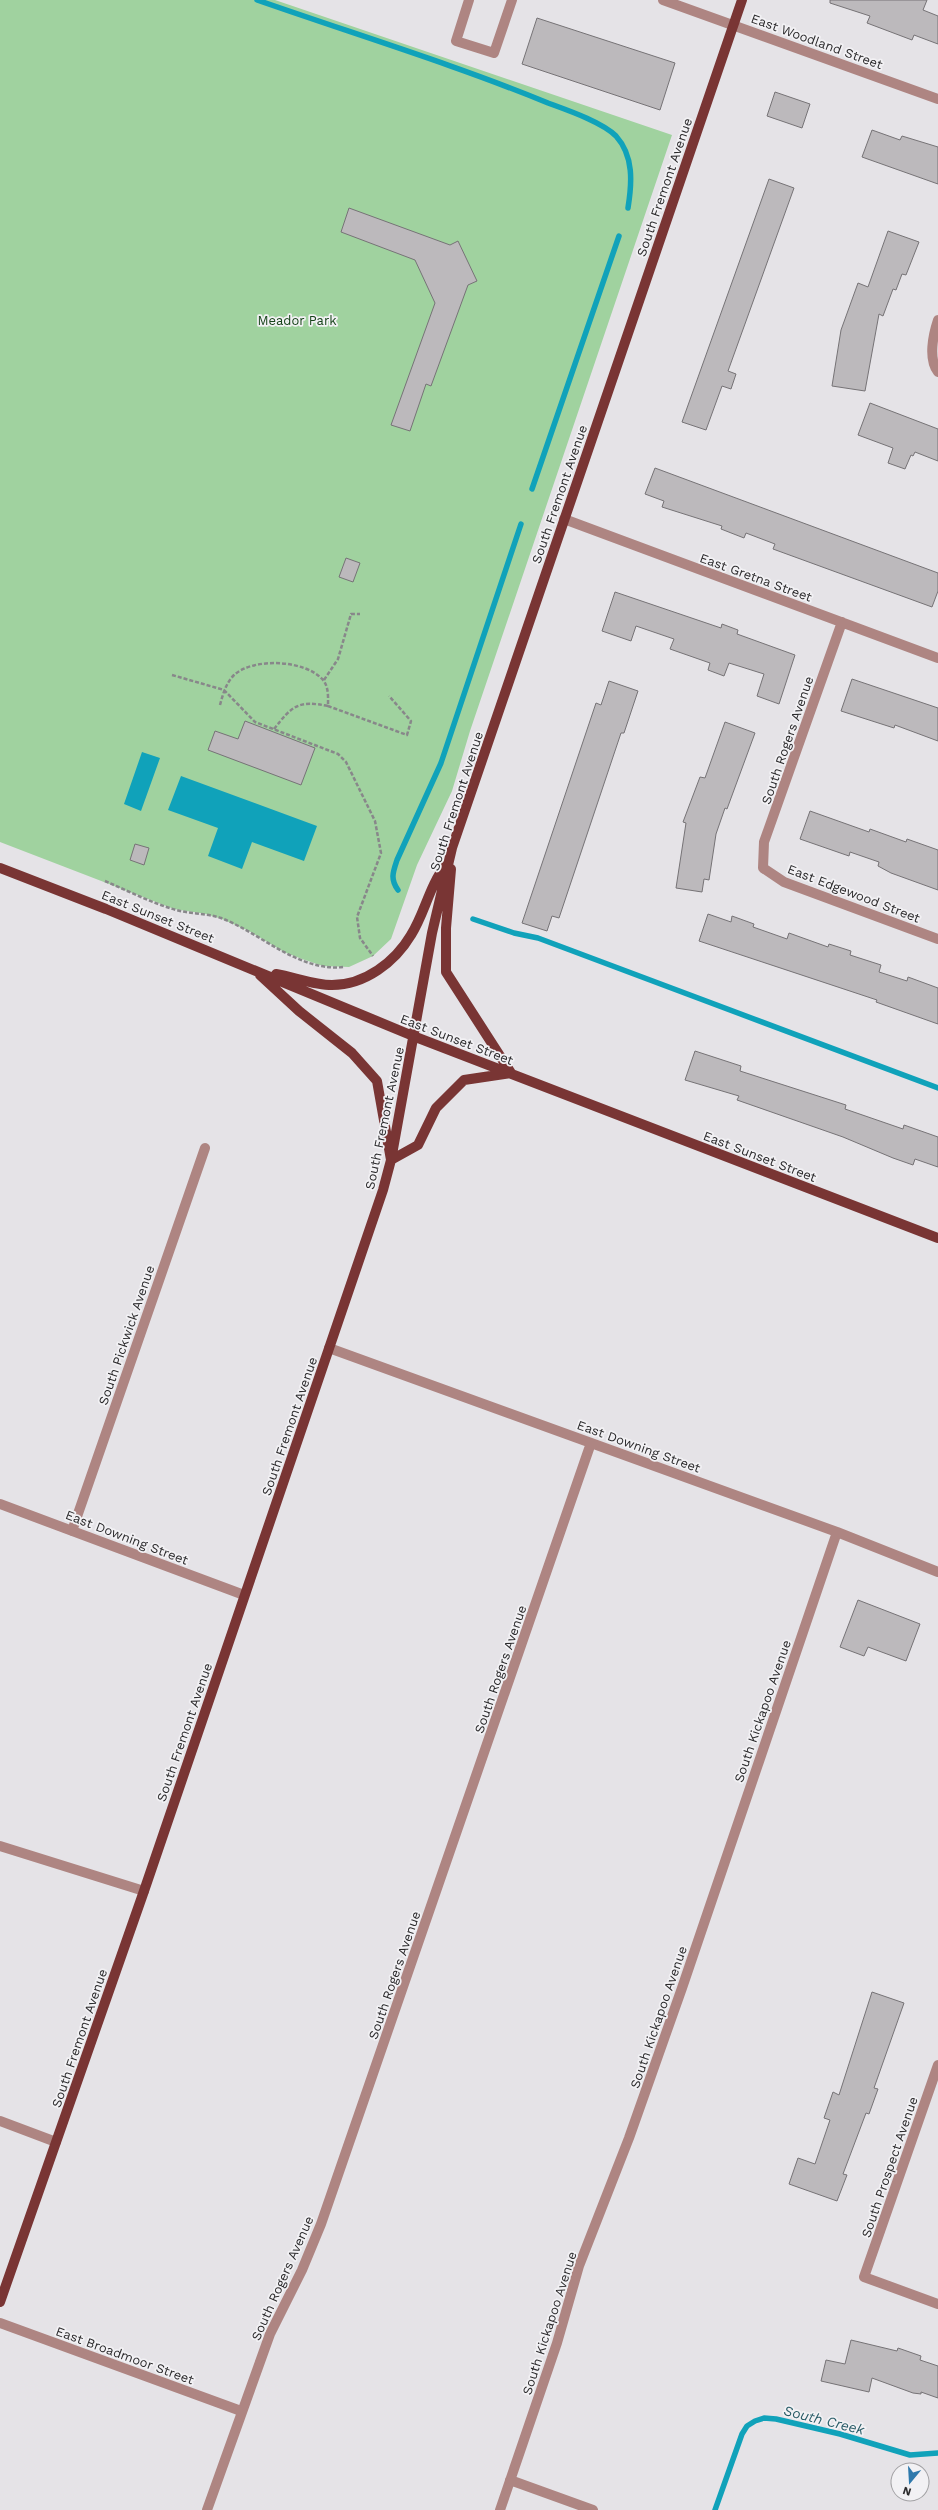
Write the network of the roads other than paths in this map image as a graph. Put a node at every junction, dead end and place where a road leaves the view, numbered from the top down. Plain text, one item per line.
1 (469, 0) edge
2 (512, 0) edge
3 (663, 0) edge
4 (742, 0) edge
5 (734, 24) junction
6 (938, 100) edge
7 (938, 320) edge
8 (935, 368) edge
9 (564, 519) junction
10 (842, 622) junction
11 (938, 658) edge
12 (449, 861) junction
13 (0, 868) edge
14 (763, 868) joint
15 (938, 939) edge
16 (254, 970) junction
17 (414, 1036) junction
18 (511, 1073) junction
19 (205, 1148) dead end
20 (391, 1160) junction
21 (908, 1227) junction
22 (938, 1238) edge
23 (938, 1246) edge
24 (329, 1348) junction
25 (592, 1443) junction
26 (0, 1504) edge
27 (72, 1531) junction
28 (837, 1532) junction
29 (938, 1572) edge
30 (244, 1595) junction
31 (0, 1846) edge
32 (144, 1891) junction
33 (938, 2065) edge
34 (0, 2121) edge
35 (56, 2142) junction
36 (0, 2302) edge
37 (938, 2304) edge
38 (0, 2323) edge
39 (241, 2411) junction
40 (510, 2480) junction
41 (207, 2510) edge
42 (500, 2510) edge
43 (593, 2510) edge

1 - 2 street
3 - 5 street, East Woodland Street
4 - 5 main road, South Fremont Avenue
5 - 6 street, East Woodland Street
5 - 9 main road, South Fremont Avenue
7 - 8 street
9 - 10 street, East Gretna Street
9 - 12 main road, South Fremont Avenue
10 - 11 street, East Gretna Street
10 - 14 street, South Rogers Avenue
12 - 16 main road
12 - 17 main road, South Fremont Avenue
12 - 18 main road
13 - 16 main road, East Sunset Street
14 - 15 street, East Edgewood Street
16 - 17 main road, East Sunset Street
16 - 20 main road
17 - 18 main road, East Sunset Street
17 - 20 main road, South Fremont Avenue
18 - 20 main road
18 - 21 main road, East Sunset Street
19 - 27 street, South Pickwick Avenue
20 - 24 main road, South Fremont Avenue
21 - 22 main road, East Sunset Street
21 - 23 main road, East Sunset Street
24 - 25 street, East Downing Street
24 - 30 main road, South Fremont Avenue
25 - 28 street, East Downing Street
25 - 39 street, South Rogers Avenue
26 - 27 street, East Downing Street
27 - 30 street, East Downing Street
28 - 29 street, East Downing Street
28 - 40 street, South Kickapoo Avenue
30 - 32 main road, South Fremont Avenue
31 - 32 street
32 - 35 main road, South Fremont Avenue
33 - 37 street, South Prospect Avenue
34 - 35 street
35 - 36 main road, South Fremont Avenue
38 - 39 street, East Broadmoor Street
39 - 41 street, South Rogers Avenue
40 - 42 street, South Kickapoo Avenue
40 - 43 street

